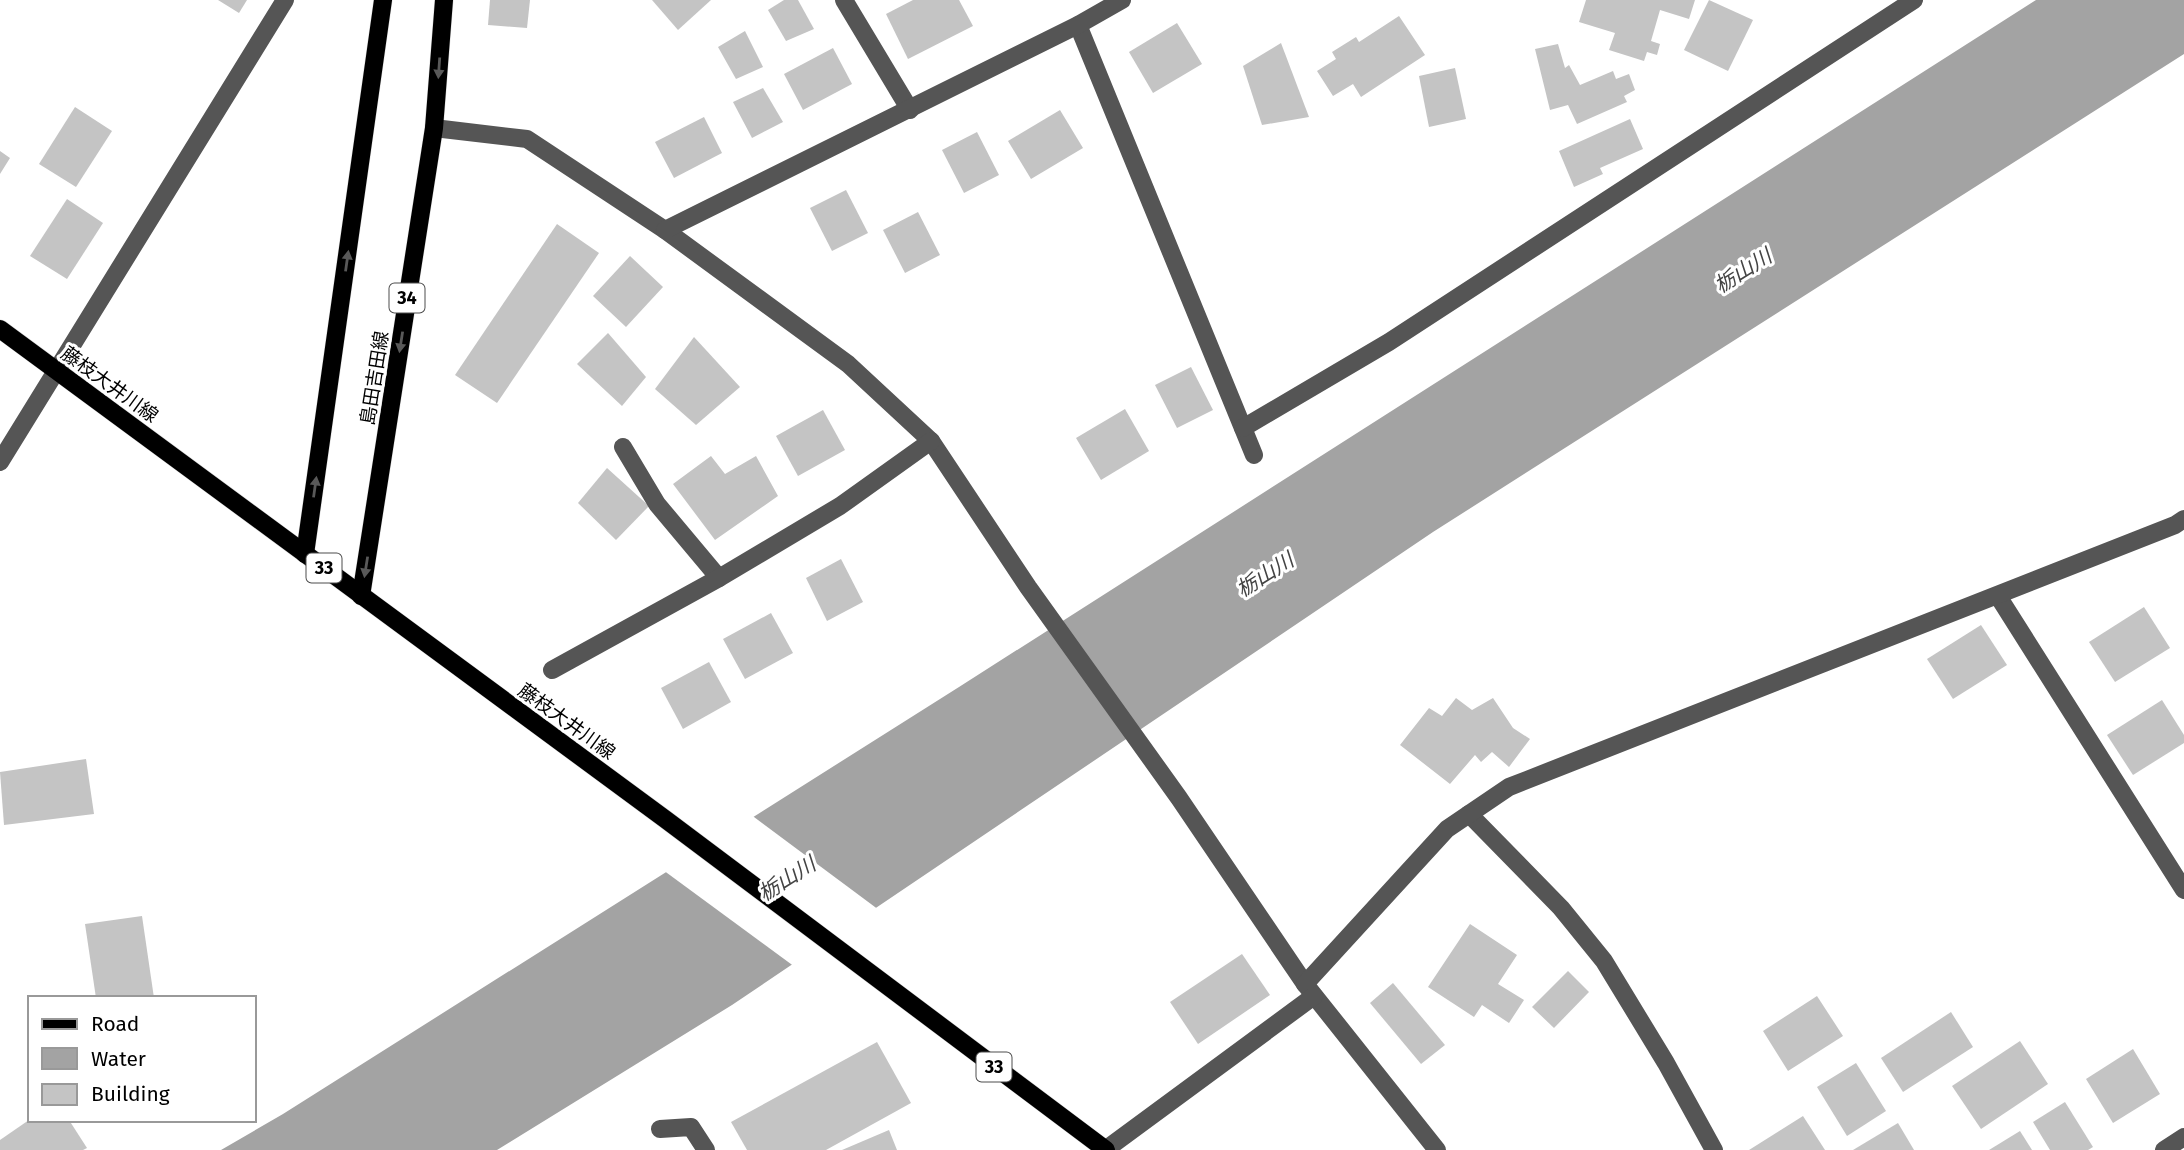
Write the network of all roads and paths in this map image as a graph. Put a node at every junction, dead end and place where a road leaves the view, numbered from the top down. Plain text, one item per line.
1 (285, 0) edge
2 (383, 0) edge
3 (444, 0) edge
4 (844, 0) edge
5 (1122, 0) edge
6 (1914, 0) edge
7 (1078, 25) junction
8 (910, 110) junction
9 (434, 128) junction
10 (665, 230) junction
11 (0, 329) edge
12 (55, 370) junction
13 (1243, 428) junction
14 (932, 441) junction
15 (623, 447) dead end
16 (1254, 455) dead end
17 (0, 462) edge
18 (2184, 519) edge
19 (305, 554) junction
20 (719, 578) junction
21 (361, 596) junction
22 (1998, 596) junction
23 (552, 670) dead end
24 (1469, 814) junction
25 (2184, 890) edge
26 (1310, 990) junction
27 (660, 1129) dead end
28 (2184, 1137) edge
29 (706, 1150) edge
30 (1105, 1150) edge
31 (1437, 1150) edge
32 (1714, 1150) edge
33 (2164, 1150) edge

1 - 12 street
19 -> 2 main road
3 -> 9 main road, 島田吉田線 / 34
4 - 8 street
5 - 7 street
6 - 13 street
7 - 8 street
7 - 13 street
8 - 10 street
9 - 10 street
9 -> 21 main road, 島田吉田線 / 34
10 - 14 street
11 - 12 main road, 藤枝大井川線 / 33
12 - 17 street
12 - 19 main road, 藤枝大井川線 / 33
13 - 16 street
14 - 20 street
14 - 26 street
15 - 20 street
18 - 22 street
19 - 21 main road, 藤枝大井川線 / 33
20 - 23 street
21 - 30 main road, 藤枝大井川線 / 33
22 - 24 street
22 - 25 street
24 - 26 street
24 - 32 street
26 - 30 street
26 - 31 street
27 - 29 street
28 - 33 street

